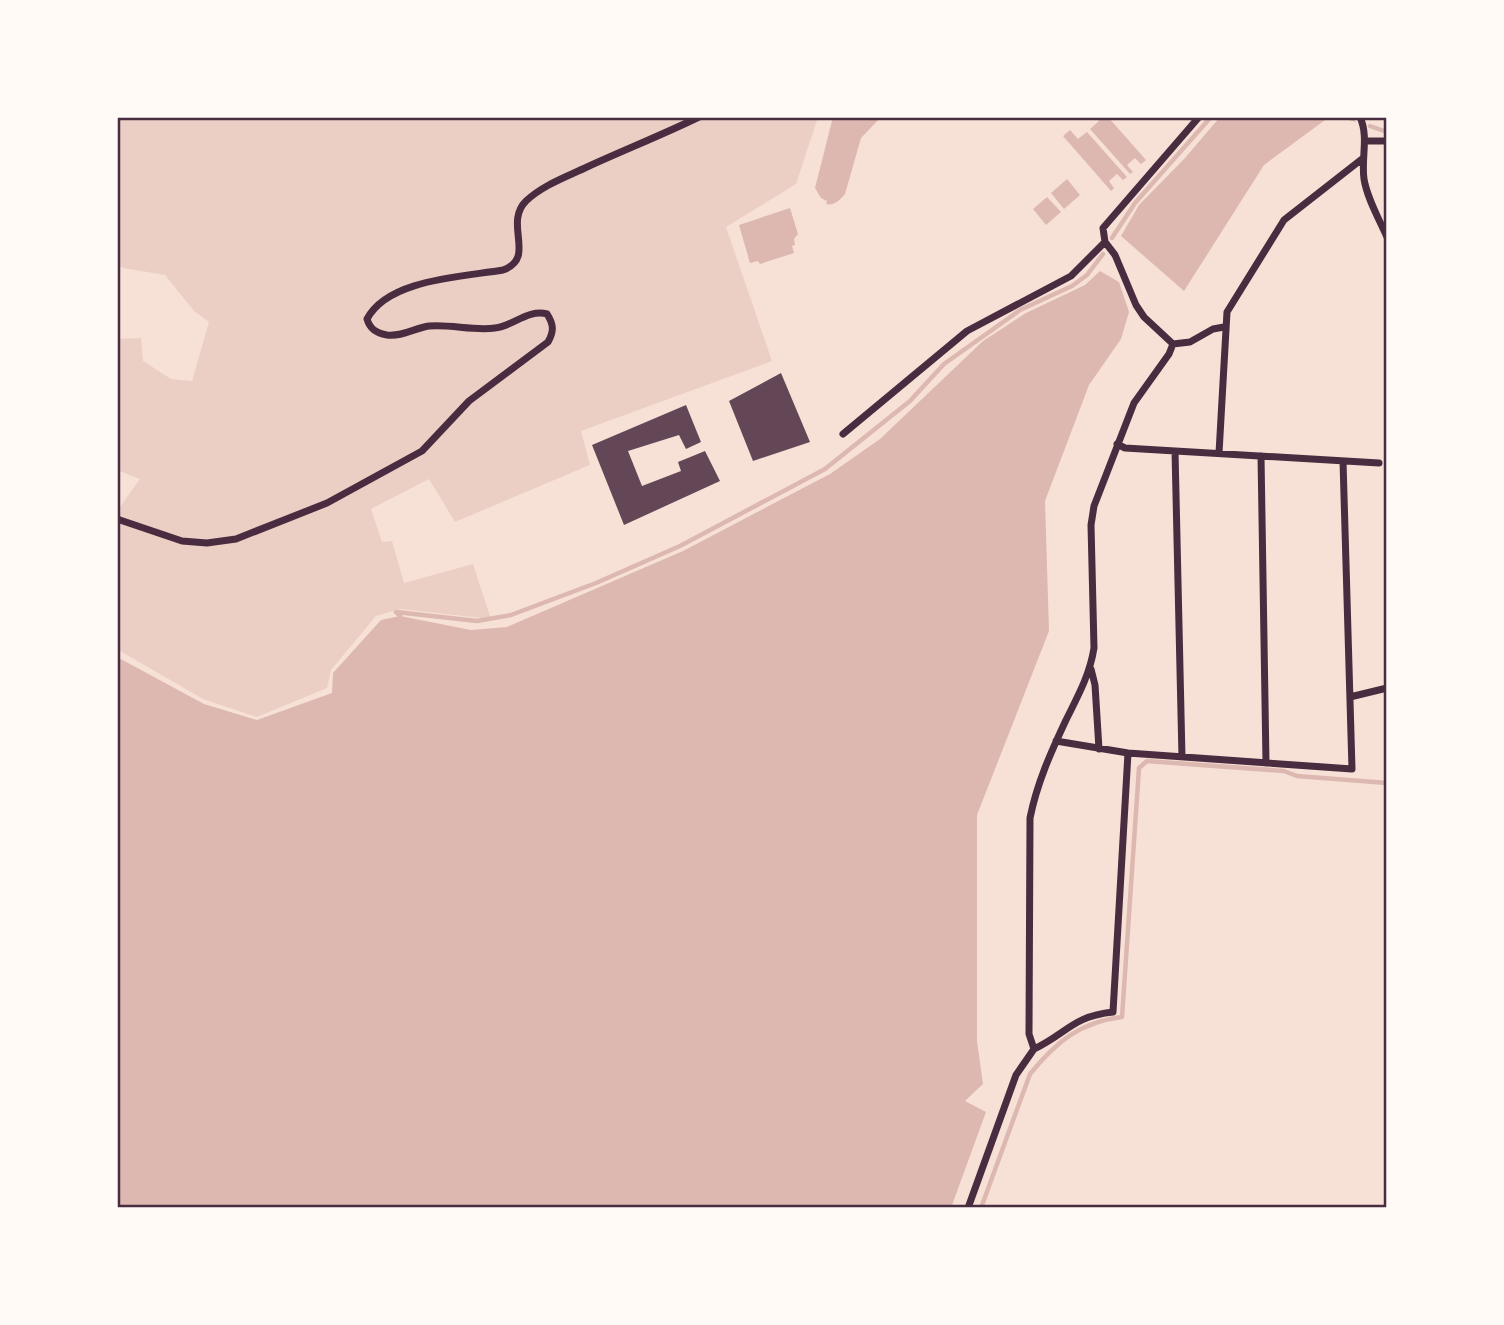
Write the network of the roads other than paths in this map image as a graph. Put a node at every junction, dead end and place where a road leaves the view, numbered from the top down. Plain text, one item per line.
1 (699, 117) edge
2 (1199, 117) edge
3 (1360, 117) edge
4 (1365, 141) junction
5 (1387, 141) edge
6 (1362, 159) junction
7 (1387, 237) edge
8 (1105, 242) junction
9 (1224, 327) junction
10 (1173, 344) junction
11 (843, 434) dead end
12 (1117, 444) junction
13 (1175, 451) junction
14 (1219, 453) junction
15 (1261, 456) junction
16 (1343, 461) junction
17 (1379, 463) dead end
18 (117, 519) edge
19 (1091, 668) junction
20 (1387, 688) edge
21 (1350, 697) junction
22 (1056, 741) junction
23 (1099, 749) junction
24 (1128, 753) junction
25 (1182, 757) junction
26 (1266, 763) junction
27 (1034, 1049) junction
28 (968, 1208) edge

1 - 18 street
2 - 8 street
3 - 4 street
4 - 5 street
4 - 6 street
6 - 7 street
6 - 9 street
8 - 10 street
8 - 11 street
9 - 10 street
9 - 14 street
10 - 12 street
12 - 13 street
12 - 19 street
13 - 14 street
13 - 25 street
14 - 15 street
15 - 16 street
15 - 26 street
16 - 17 street
16 - 21 street
19 - 22 street
19 - 23 street
20 - 21 street
21 - 26 street
22 - 23 street
22 - 27 street
23 - 24 street
24 - 25 street
24 - 27 street
25 - 26 street
27 - 28 street

